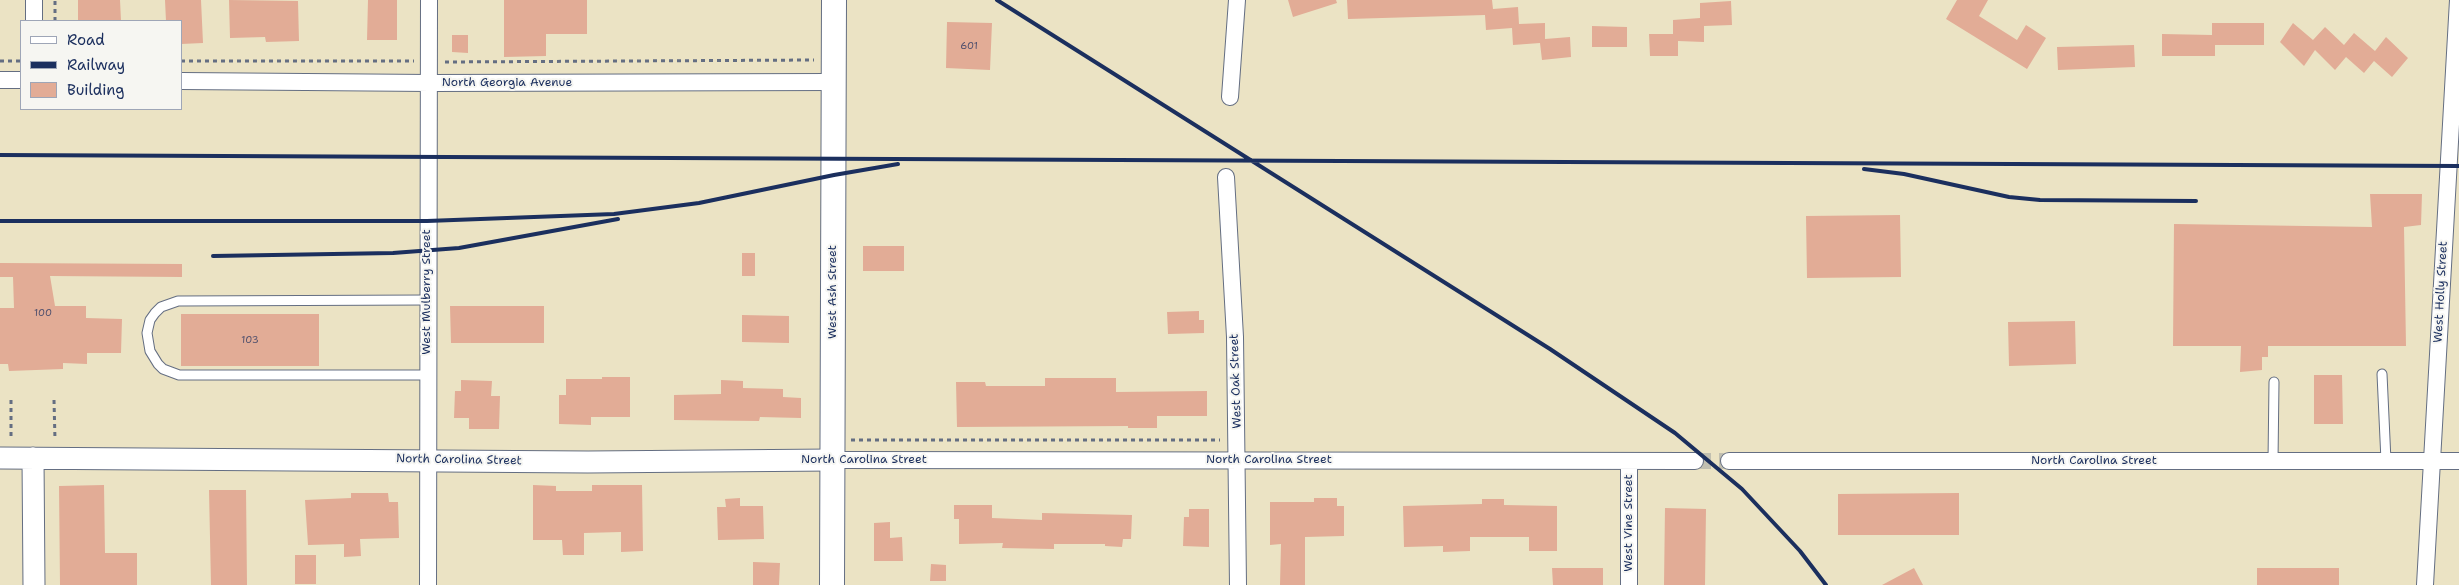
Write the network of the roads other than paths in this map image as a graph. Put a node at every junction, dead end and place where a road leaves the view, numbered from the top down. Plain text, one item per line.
1 (34, 0) edge
2 (429, 0) edge
3 (834, 0) edge
4 (1237, 0) edge
5 (2458, 0) edge
6 (34, 20) edge
7 (0, 80) edge
8 (20, 80) edge
9 (182, 81) edge
10 (832, 82) junction
11 (430, 83) junction
12 (2456, 94) edge
13 (1230, 97) dead end
14 (1226, 177) dead end
15 (427, 300) junction
16 (2382, 374) dead end
17 (428, 375) junction
18 (2274, 382) dead end
19 (839, 450) junction
20 (6, 451) edge
21 (34, 458) junction
22 (428, 459) junction
23 (1238, 460) junction
24 (1628, 461) junction
25 (1695, 461) tunnel mouth
26 (1730, 461) tunnel mouth
27 (2273, 461) junction
28 (2386, 461) junction
29 (2432, 461) junction
30 (2459, 461) edge
31 (34, 585) edge
32 (428, 585) edge
33 (832, 585) edge
34 (1238, 585) edge
35 (1630, 585) edge
36 (2425, 585) edge

1 - 6 street
2 - 11 street, West Mulberry Street
3 - 10 main road, West Ash Street
4 - 13 street
5 - 12 street, West Holly Street
7 - 8 street
9 - 11 street, North Georgia Avenue
10 - 11 street, North Georgia Avenue
10 - 19 main road, West Ash Street
11 - 15 street, West Mulberry Street
12 - 29 street, West Holly Street
14 - 23 street, West Oak Street
15 - 17 street, West Mulberry Street
15 - 17 lane
16 - 28 lane
17 - 22 street, West Mulberry Street
18 - 27 lane
19 - 22 street, North Carolina Street
19 - 23 street, North Carolina Street
19 - 33 main road, West Ash Street
20 - 21 street, North Carolina Street
21 - 22 street, North Carolina Street
21 - 31 street
22 - 32 street, West Mulberry Street
23 - 24 street, North Carolina Street
23 - 34 street, West Oak Street
24 - 25 street, North Carolina Street
24 - 35 street, West Vine Street
26 - 27 street, North Carolina Street
27 - 28 street, North Carolina Street
28 - 29 street, North Carolina Street
29 - 30 street, North Carolina Street
29 - 36 street, West Holly Street

